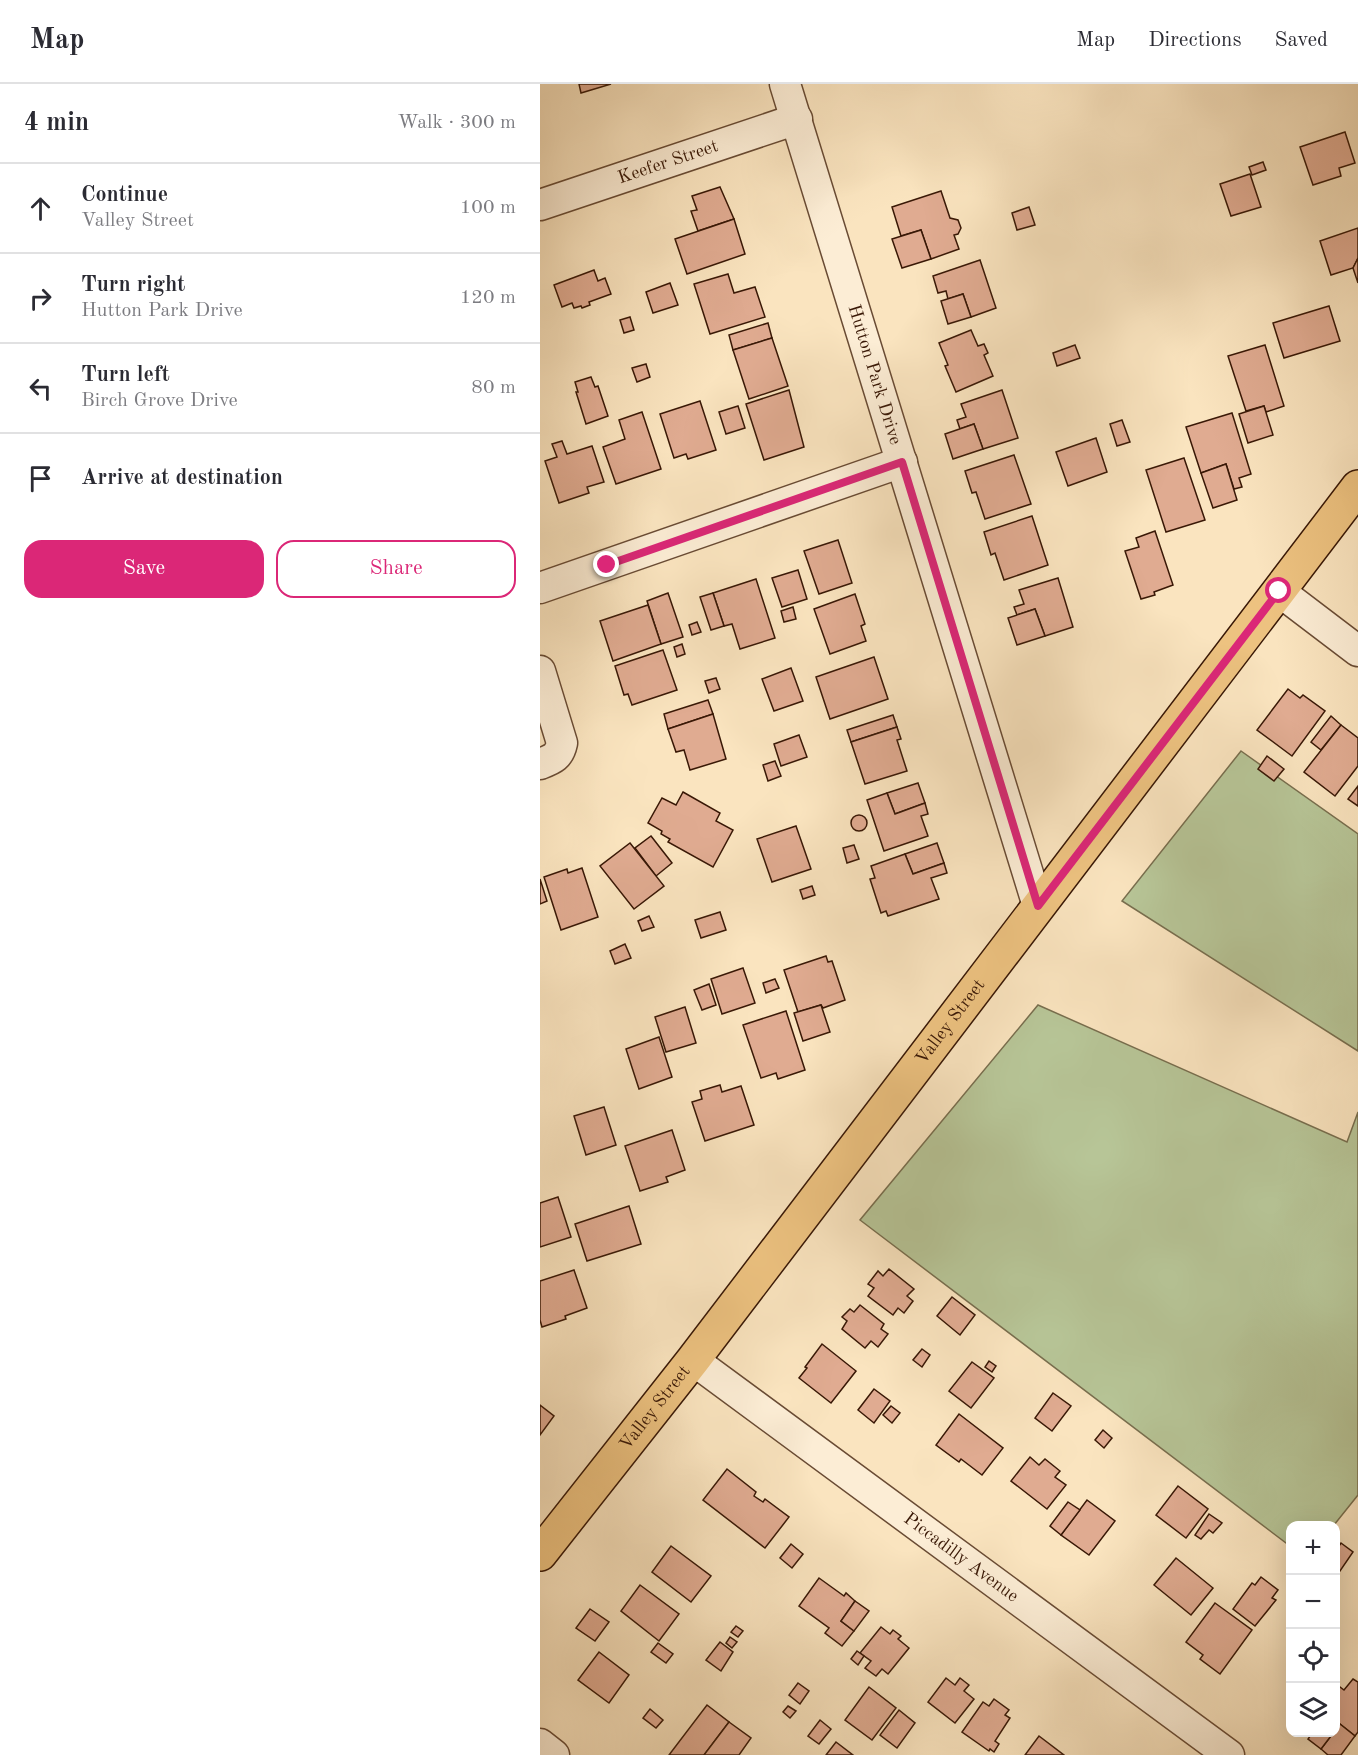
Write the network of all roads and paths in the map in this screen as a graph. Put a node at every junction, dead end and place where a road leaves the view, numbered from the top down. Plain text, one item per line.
1 (786, 84) edge
2 (797, 119) junction
3 (540, 205) edge
4 (902, 462) junction
5 (1358, 487) edge
6 (540, 588) edge
7 (1279, 591) junction
8 (1358, 651) edge
9 (540, 671) edge
10 (540, 764) edge
11 (1038, 906) junction
12 (693, 1360) junction
13 (540, 1554) edge
14 (540, 1744) edge
15 (554, 1755) edge
16 (1229, 1755) edge

1 - 2 street, Hutton Park Drive
2 - 3 street, Keefer Street
2 - 4 street, Hutton Park Drive
4 - 6 street
4 - 11 street, Hutton Park Drive
5 - 7 main road, Valley Street
7 - 8 street
7 - 11 main road, Valley Street
9 - 10 street
11 - 12 main road, Valley Street
12 - 13 main road, Valley Street
12 - 16 street, Piccadilly Avenue
14 - 15 street

